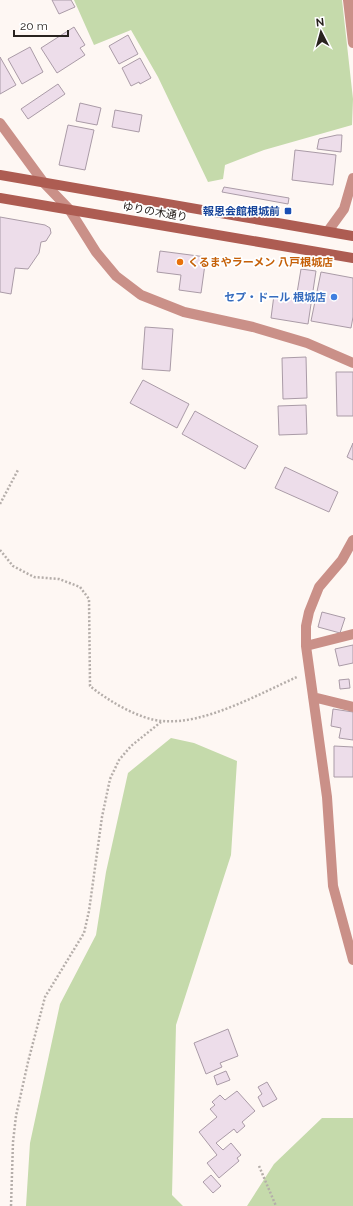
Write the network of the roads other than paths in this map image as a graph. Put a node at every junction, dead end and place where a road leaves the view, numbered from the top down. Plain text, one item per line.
1 (348, 0) edge
2 (353, 43) edge
3 (0, 123) edge
4 (0, 175) edge
5 (353, 178) edge
6 (44, 183) junction
7 (0, 198) edge
8 (69, 209) junction
9 (328, 231) junction
10 (353, 236) edge
11 (353, 258) edge
12 (353, 363) edge
13 (353, 540) edge
14 (353, 634) edge
15 (306, 646) junction
16 (313, 697) junction
17 (353, 707) edge
18 (353, 960) edge

1 - 2 street
3 - 6 street
4 - 6 street, ゆりの木通り
5 - 9 street
6 - 8 street
6 - 9 street, ゆりの木通り
7 - 8 street, ゆりの木通り
8 - 11 street, ゆりの木通り
8 - 12 street
9 - 10 street, ゆりの木通り
13 - 15 street
14 - 15 street
15 - 16 street
16 - 17 street
16 - 18 street

